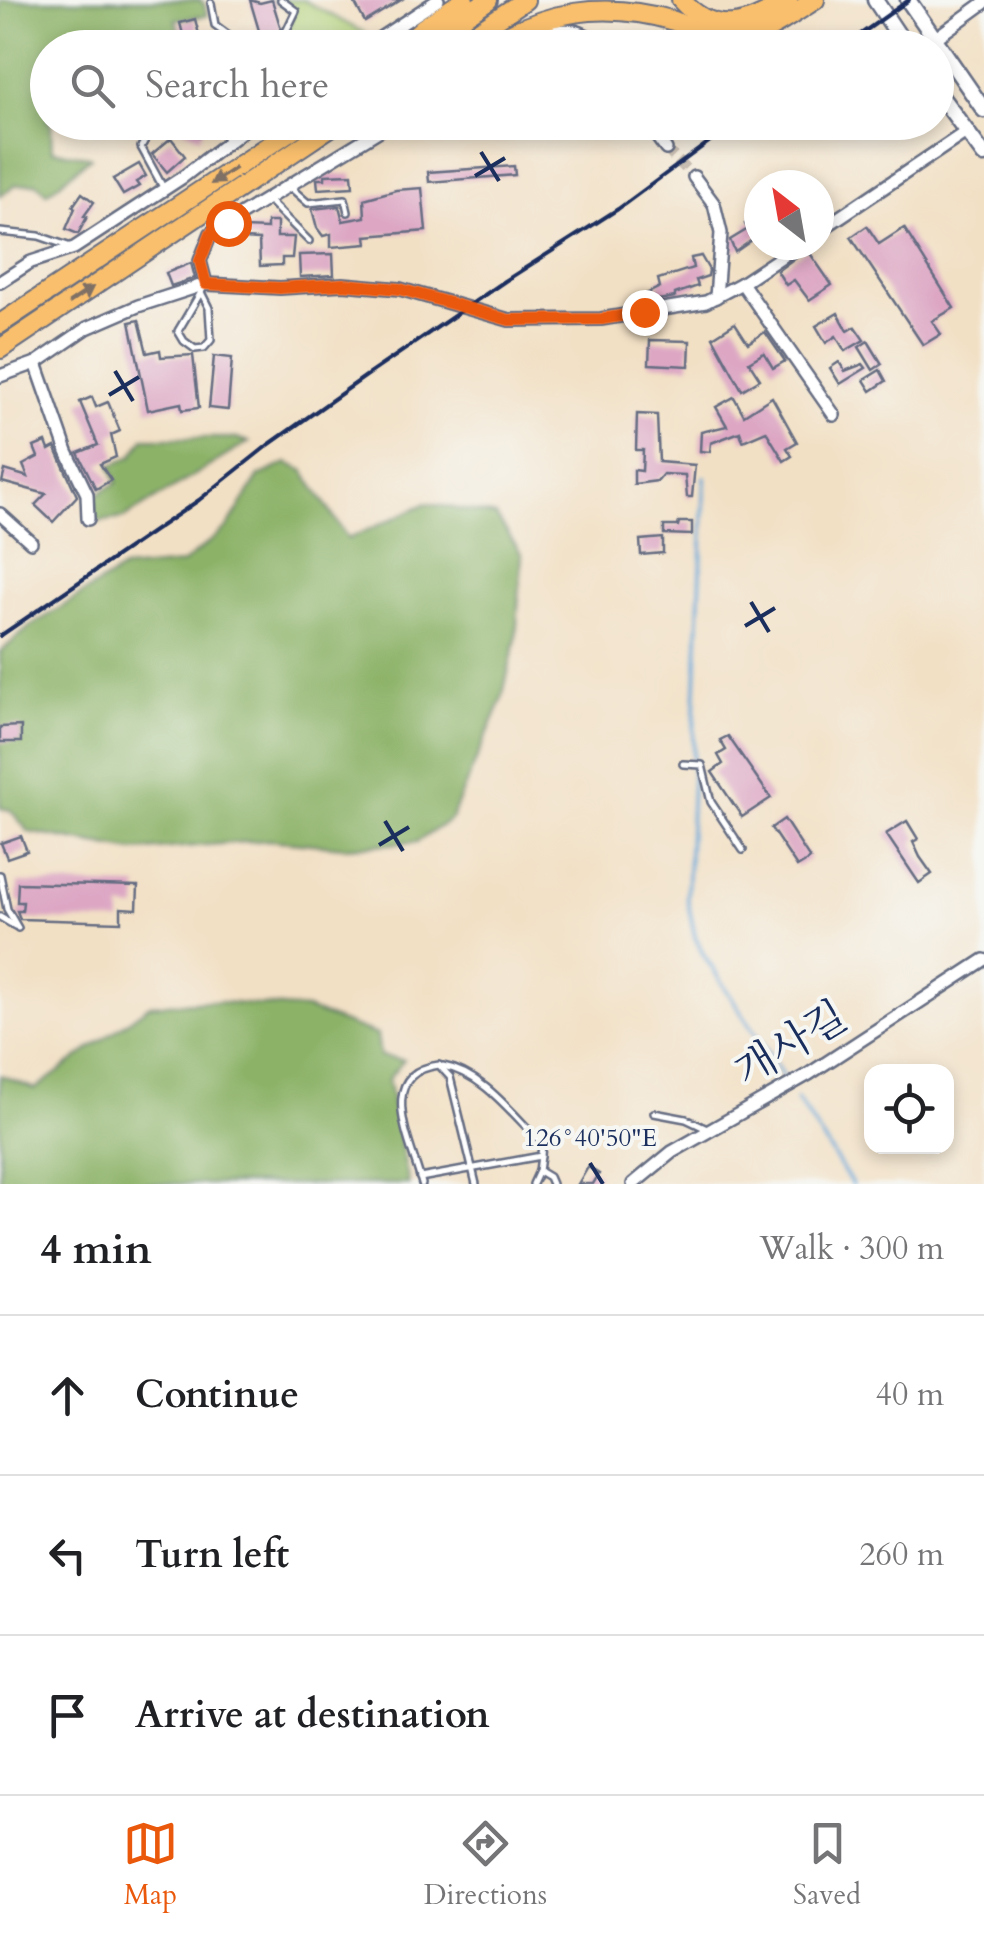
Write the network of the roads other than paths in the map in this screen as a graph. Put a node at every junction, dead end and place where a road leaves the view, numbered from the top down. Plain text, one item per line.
1 (281, 0) edge
2 (438, 0) edge
3 (464, 0) edge
4 (488, 0) edge
5 (525, 0) edge
6 (681, 0) edge
7 (788, 0) edge
8 (815, 0) edge
9 (875, 0) edge
10 (908, 0) edge
11 (211, 2) dead end
12 (984, 3) edge
13 (221, 30) edge
14 (287, 30) edge
15 (392, 30) edge
16 (421, 30) edge
17 (444, 30) edge
18 (479, 30) edge
19 (513, 30) edge
20 (695, 30) edge
21 (764, 30) edge
22 (895, 30) edge
23 (922, 30) edge
24 (946, 30) edge
25 (954, 74) edge
26 (984, 110) edge
27 (954, 115) edge
28 (966, 132) junction
29 (145, 140) edge
30 (232, 140) edge
31 (277, 140) edge
32 (313, 140) edge
33 (364, 140) edge
34 (659, 140) edge
35 (229, 142) joint
36 (666, 149) tunnel mouth
37 (984, 155) edge
38 (694, 177) tunnel mouth
39 (289, 186) junction
40 (164, 189) junction
41 (268, 200) junction
42 (348, 212) dead end
43 (834, 221) edge
44 (0, 232) edge
45 (308, 241) dead end
46 (74, 248) junction
47 (776, 260) edge
48 (0, 282) edge
49 (742, 283) junction
50 (203, 288) junction
51 (716, 296) junction
52 (0, 324) edge
53 (0, 349) edge
54 (36, 363) junction
55 (0, 376) edge
56 (834, 415) dead end
57 (0, 514) edge
58 (88, 519) dead end
59 (30, 542) dead end
60 (686, 763) dead end
61 (742, 850) dead end
62 (0, 875) edge
63 (0, 917) edge
64 (984, 960) edge
65 (440, 1066) junction
66 (654, 1113) dead end
67 (710, 1130) junction
68 (541, 1156) junction
69 (472, 1167) junction
70 (540, 1171) junction
71 (421, 1181) edge
72 (476, 1184) edge
73 (534, 1184) edge
74 (552, 1184) edge
75 (632, 1184) edge

1 - 14 lane
2 - 15 street
3 - 16 highway
4 - 17 highway
5 - 18 highway
6 - 7 highway
8 - 21 highway
9 - 22 street
10 - 23 street
11 - 13 lane
12 - 24 street
19 - 20 highway
25 - 26 street
27 - 28 street
28 - 37 street
28 - 43 street
29 - 40 lane
30 - 35 street
31 -> 52 highway
53 -> 32 highway
33 - 39 street
34 - 36 street
35 - 40 street
38 - 51 street
39 - 41 street
39 - 42 lane
40 - 46 street
41 - 45 lane
41 - 50 street
44 - 46 lane
46 - 48 street
47 - 49 street
49 - 51 street
49 - 56 street
50 - 50 lane
50 - 51 street
50 - 54 street
54 - 55 street
54 - 58 street
57 - 59 street
60 - 61 lane
62 - 63 lane
64 - 67 street, 개사길
65 - 68 lane
65 - 69 lane
65 - 71 lane
66 - 67 lane
67 - 75 street, 개사길
68 - 69 lane
68 - 70 lane
69 - 71 lane
69 - 72 lane
70 - 73 lane
70 - 74 lane

